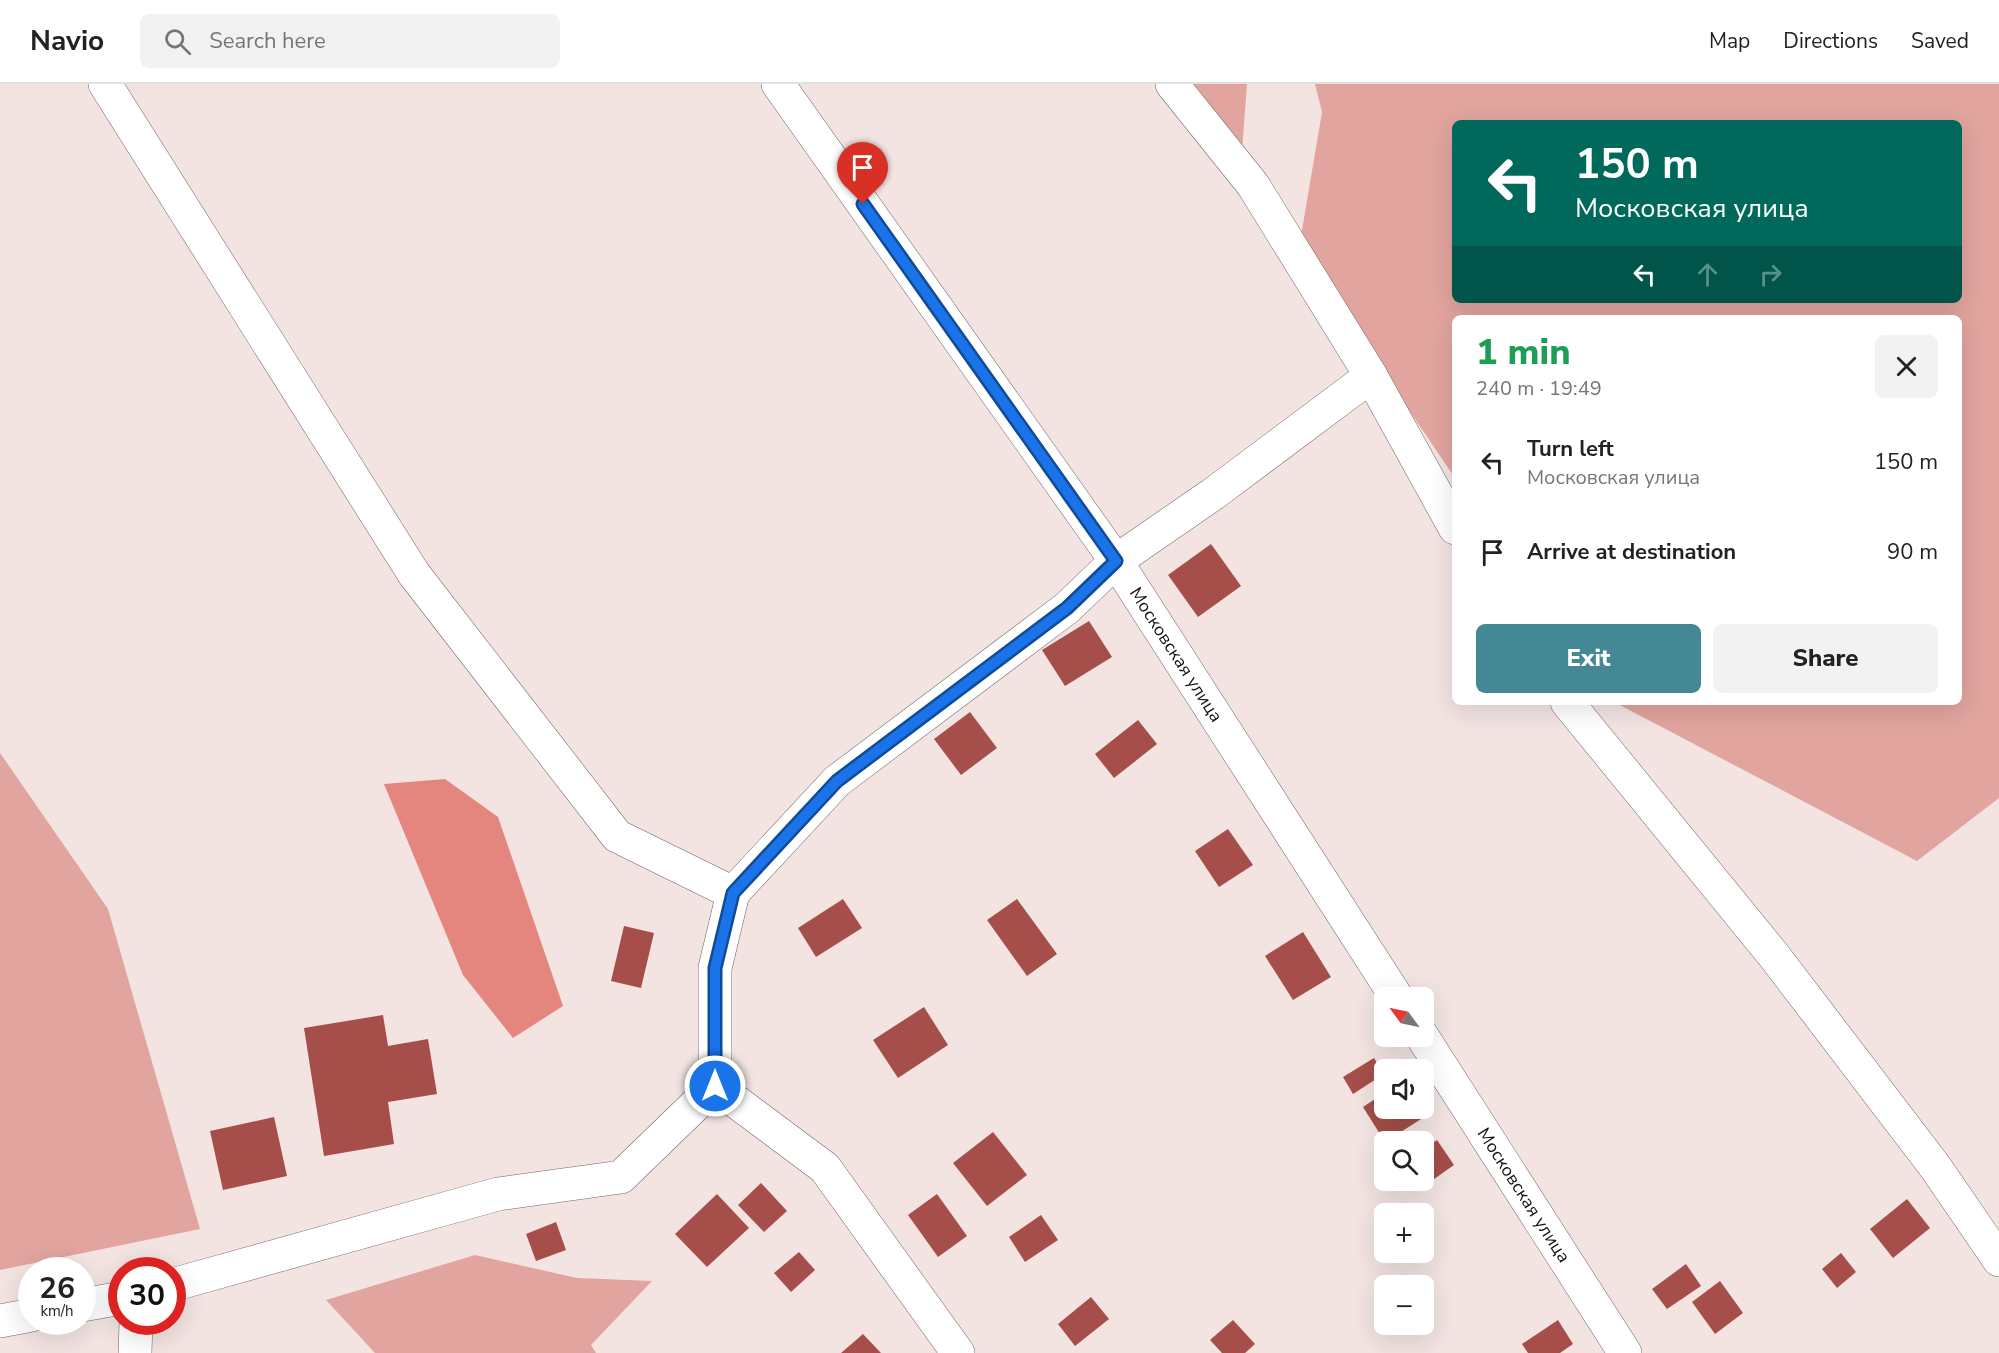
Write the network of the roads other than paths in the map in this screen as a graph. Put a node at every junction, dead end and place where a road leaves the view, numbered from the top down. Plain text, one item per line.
1 (105, 84) edge
2 (778, 84) edge
3 (1172, 84) edge
4 (1371, 376) junction
5 (1452, 523) edge
6 (1116, 561) junction
7 (1569, 705) edge
8 (733, 893) junction
9 (1390, 987) edge
10 (1429, 1047) edge
11 (715, 1086) junction
12 (1999, 1260) edge
13 (186, 1282) edge
14 (18, 1318) edge
15 (0, 1321) edge
16 (136, 1335) edge
17 (135, 1353) edge
18 (958, 1353) edge
19 (1625, 1353) edge

1 - 8 street
2 - 6 street, Московская улица
3 - 4 street
4 - 5 street
4 - 6 street
6 - 8 street
6 - 9 street, Московская улица
7 - 12 street
8 - 11 street
10 - 19 street, Московская улица
11 - 13 street
11 - 18 street
14 - 15 street
16 - 17 street

